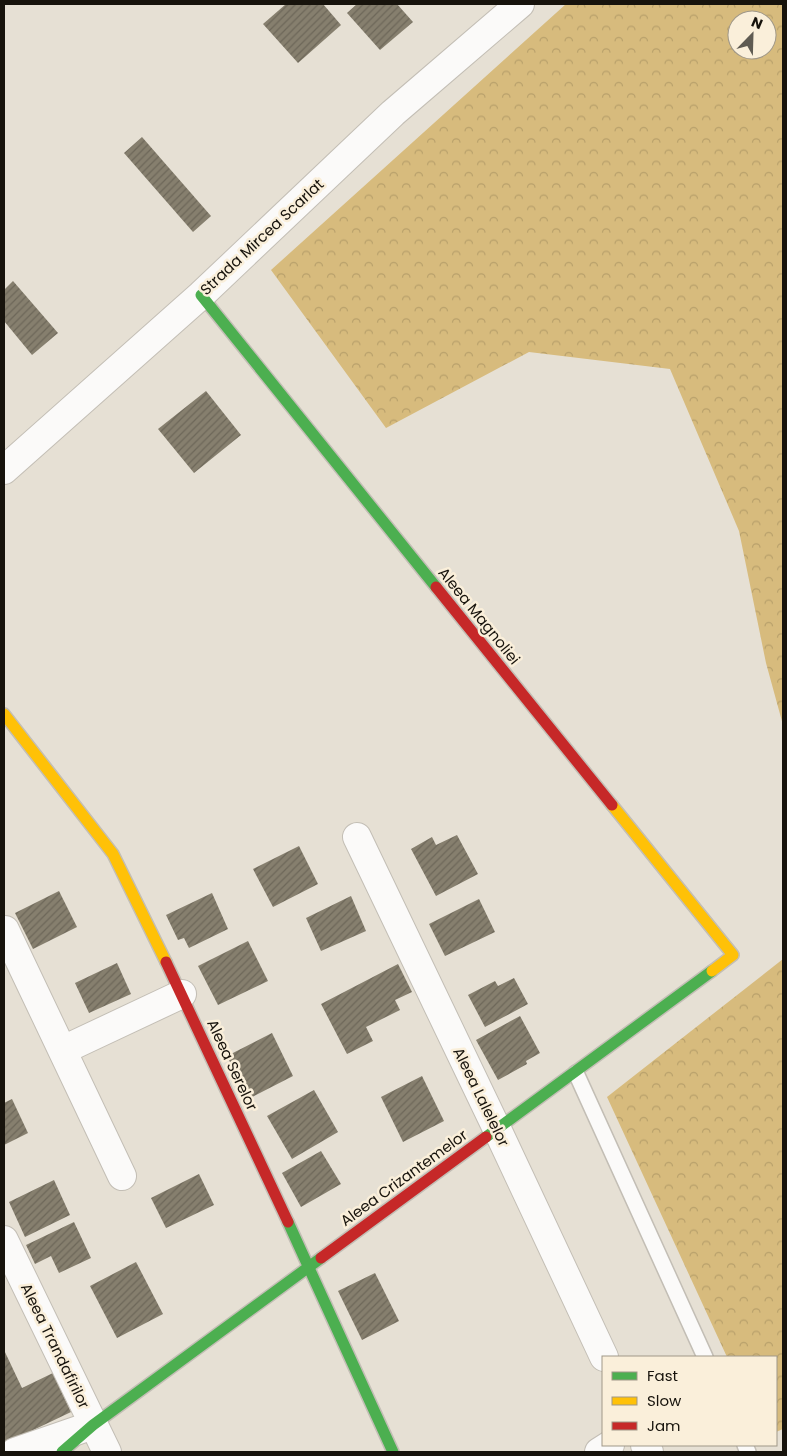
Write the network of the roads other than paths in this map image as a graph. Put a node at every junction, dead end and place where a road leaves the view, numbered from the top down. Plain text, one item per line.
1 (520, 4) edge
2 (201, 295) junction
3 (4, 470) edge
4 (4, 714) edge
5 (357, 837) dead end
6 (5, 930) dead end
7 (733, 955) joint
8 (182, 994) junction
9 (63, 1050) junction
10 (576, 1073) junction
11 (497, 1129) junction
12 (122, 1176) dead end
13 (4, 1240) edge
14 (309, 1266) junction
15 (604, 1356) edge
16 (705, 1356) edge
17 (93, 1425) junction
18 (15, 1452) edge
19 (62, 1452) edge
20 (107, 1452) edge
21 (394, 1452) edge

1 - 2 street, Strada Mircea Scarlat
2 - 3 street, Strada Mircea Scarlat
2 - 7 street, Aleea Magnoliei
4 - 8 street, Aleea Serelor
5 - 11 street, Aleea Lalelelor
6 - 9 street
7 - 10 street, Aleea Crizantemelor
8 - 9 street
8 - 14 street, Aleea Serelor
9 - 12 street
10 - 11 street, Aleea Crizantemelor
10 - 16 lane
11 - 14 street, Aleea Crizantemelor
11 - 15 street, Aleea Lalelelor
13 - 17 street, Aleea Trandafirilor
14 - 17 street, Aleea Crizantemelor
14 - 21 street, Aleea Serelor
17 - 18 street
17 - 19 street, Aleea Crizantemelor
17 - 20 street, Aleea Trandafirilor

